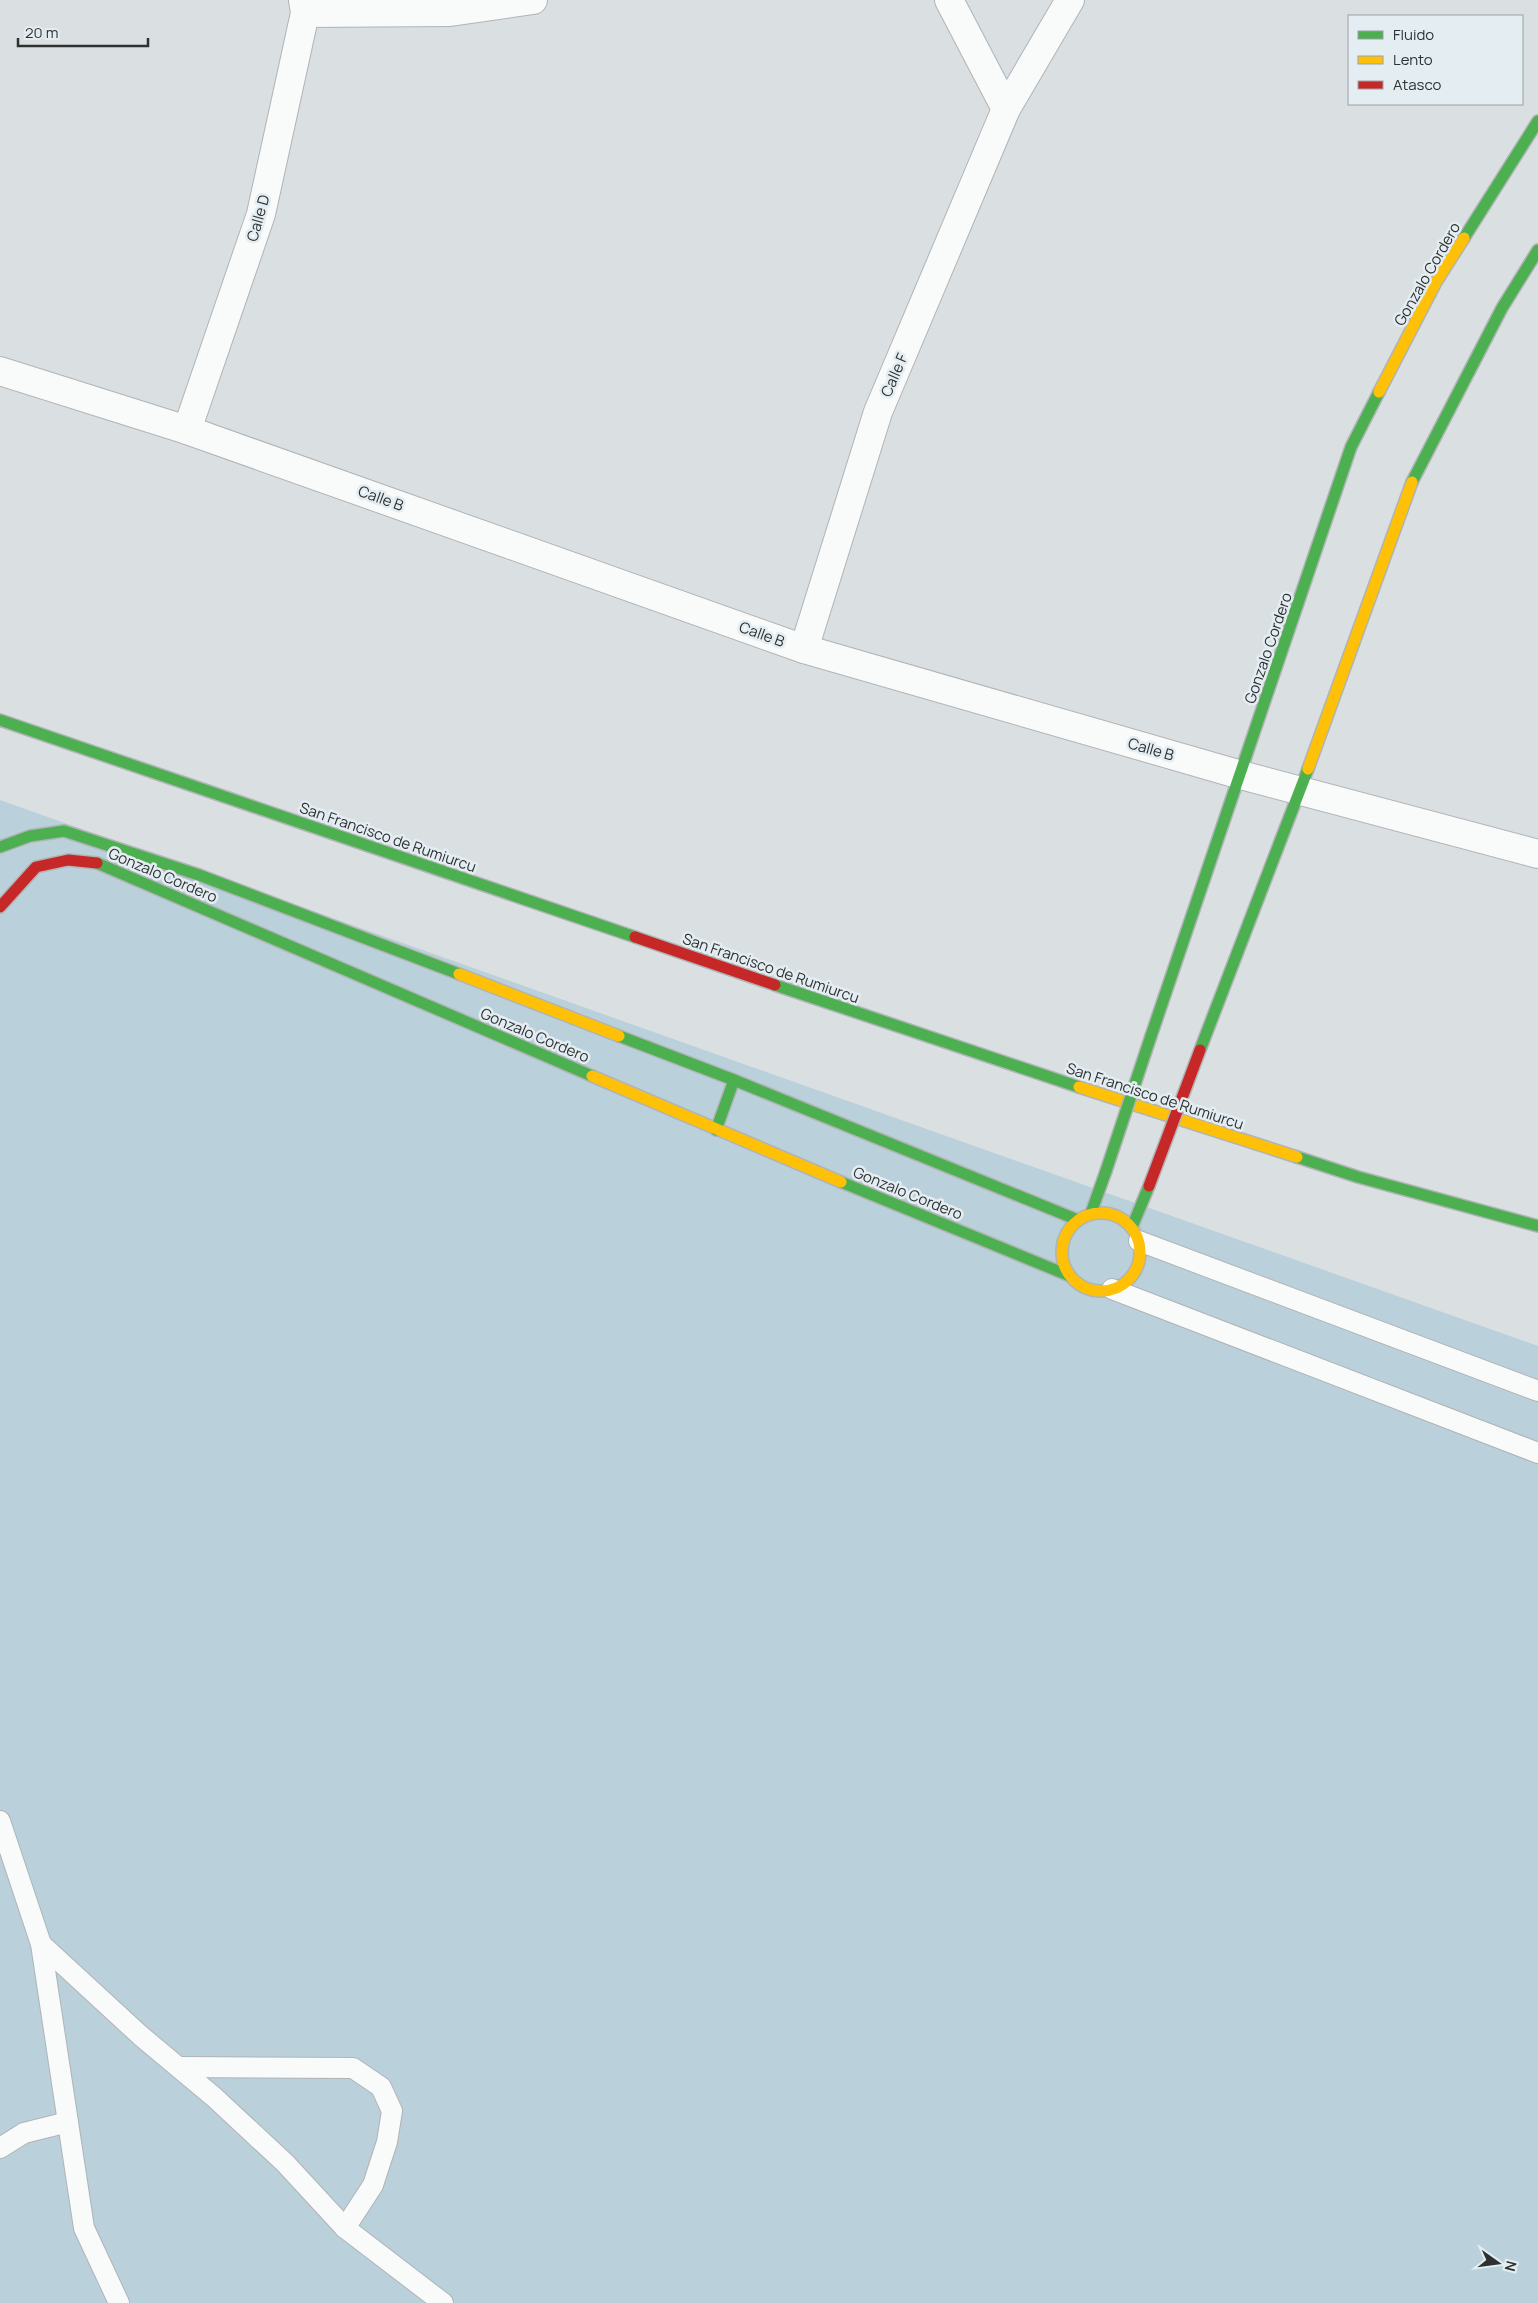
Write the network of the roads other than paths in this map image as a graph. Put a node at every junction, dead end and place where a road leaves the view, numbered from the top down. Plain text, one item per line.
1 (533, 0) edge
2 (949, 0) edge
3 (1070, 0) edge
4 (304, 6) edge
5 (1006, 109) junction
6 (1538, 121) edge
7 (1538, 250) edge
8 (0, 371) edge
9 (187, 430) junction
10 (804, 648) junction
11 (0, 720) edge
12 (1241, 775) junction
13 (1301, 790) junction
14 (0, 847) edge
15 (1538, 854) edge
16 (0, 908) edge
17 (734, 1080) junction
18 (716, 1130) junction
19 (1091, 1213) junction
20 (1078, 1220) junction
21 (1538, 1226) edge
22 (1136, 1234) junction
23 (1070, 1276) junction
24 (1112, 1290) junction
25 (1538, 1391) edge
26 (1538, 1453) edge
27 (0, 1821) edge
28 (42, 1944) junction
29 (178, 2067) junction
30 (68, 2122) junction
31 (0, 2148) edge
32 (346, 2228) junction
33 (119, 2303) edge
34 (443, 2303) edge

1 - 4 street
2 - 5 street
3 - 5 street, Calle F
4 - 9 street, Calle D
5 - 10 street, Calle F
6 - 12 street, Gonzalo Cordero
7 - 13 street
8 - 9 street, Calle B
9 - 10 street, Calle B
10 - 12 street, Calle B
11 - 21 street, San Francisco de Rumiurcu
12 - 13 street, Calle B
12 - 19 street, Gonzalo Cordero, bridge
13 - 15 street, Calle B
13 - 22 street, bridge
14 - 17 street, Gonzalo Cordero
16 - 18 street, Gonzalo Cordero
17 - 18 street
17 - 20 street, Gonzalo Cordero
18 - 23 street, Gonzalo Cordero
19 - 20 street
19 - 22 street
20 - 23 street
22 - 24 street
22 - 25 lane
23 - 24 street
24 - 26 lane
27 - 28 lane
28 - 29 lane
28 - 30 lane
29 - 32 lane
29 - 32 lane
30 - 31 lane
30 - 33 lane
32 - 34 lane

